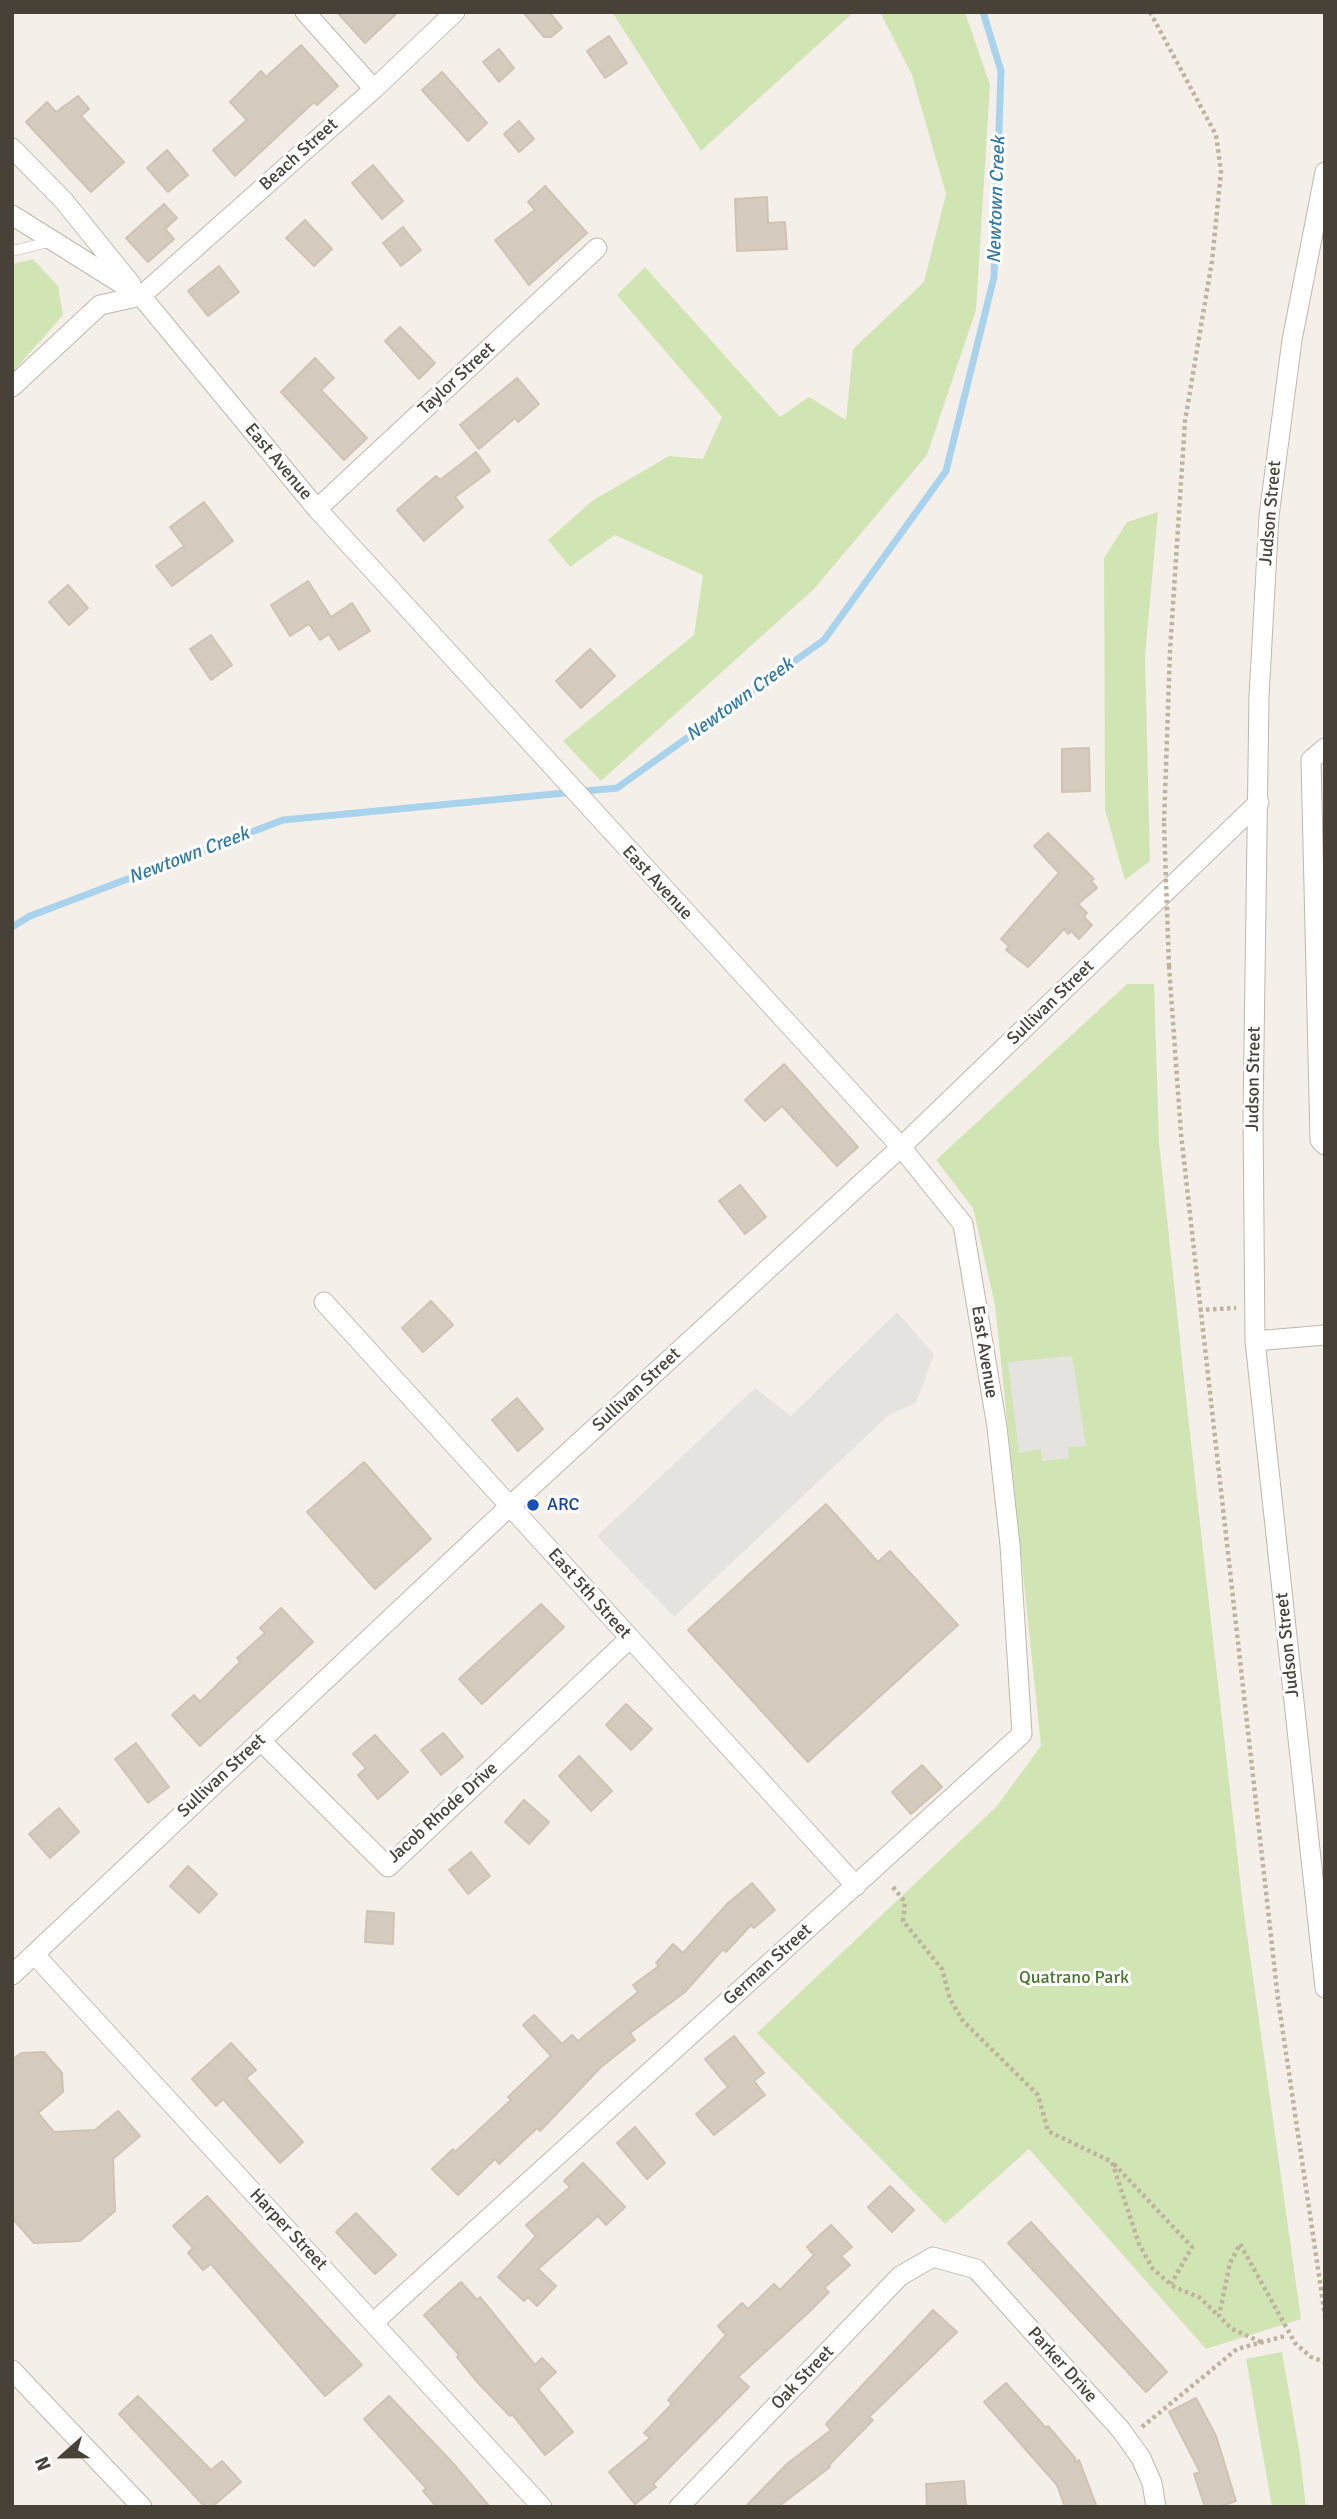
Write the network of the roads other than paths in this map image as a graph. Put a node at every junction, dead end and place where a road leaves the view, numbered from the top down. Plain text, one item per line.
1 (304, 12) edge
2 (454, 12) edge
3 (374, 89) junction
4 (12, 148) edge
5 (1325, 172) edge
6 (12, 215) edge
7 (53, 241) junction
8 (597, 248) dead end
9 (12, 251) edge
10 (141, 296) junction
11 (12, 387) edge
12 (317, 509) junction
13 (1318, 754) edge
14 (1259, 802) junction
15 (1325, 1145) edge
16 (901, 1147) junction
17 (324, 1302) dead end
18 (1325, 1335) edge
19 (1255, 1341) junction
20 (510, 1506) junction
21 (1010, 1545) joint
22 (629, 1639) junction
23 (260, 1740) junction
24 (856, 1886) junction
25 (34, 1954) junction
26 (12, 1975) edge
27 (1325, 1988) edge
28 (933, 2257) joint
29 (373, 2323) junction
30 (12, 2370) edge
31 (142, 2507) edge
32 (542, 2507) edge
33 (679, 2507) edge
34 (1156, 2507) edge

1 - 3 street
2 - 3 street, Beach Street
3 - 10 street, Beach Street
4 - 10 street, East Avenue
5 - 14 street, Judson Street
6 - 7 street, East Avenue
7 - 9 lane
7 - 10 street, East Avenue
8 - 12 street, Taylor Street
10 - 11 street
10 - 12 street, East Avenue
12 - 16 street, East Avenue
13 - 15 street
14 - 16 street, Sullivan Street
14 - 19 street, Judson Street
16 - 20 street, Sullivan Street
16 - 21 street, East Avenue
17 - 20 street, East 5th Street
18 - 19 street
19 - 27 street, Judson Street
20 - 22 street, East 5th Street
20 - 23 street, Sullivan Street
21 - 24 street, German Street
22 - 23 street, Jacob Rhode Drive
22 - 24 street, East 5th Street
23 - 25 street, Sullivan Street
24 - 29 street, German Street
25 - 26 street, Sullivan Street
25 - 29 street, Harper Street
28 - 33 street, Oak Street
28 - 34 street, Parker Drive
29 - 32 street, Harper Street
30 - 31 street

